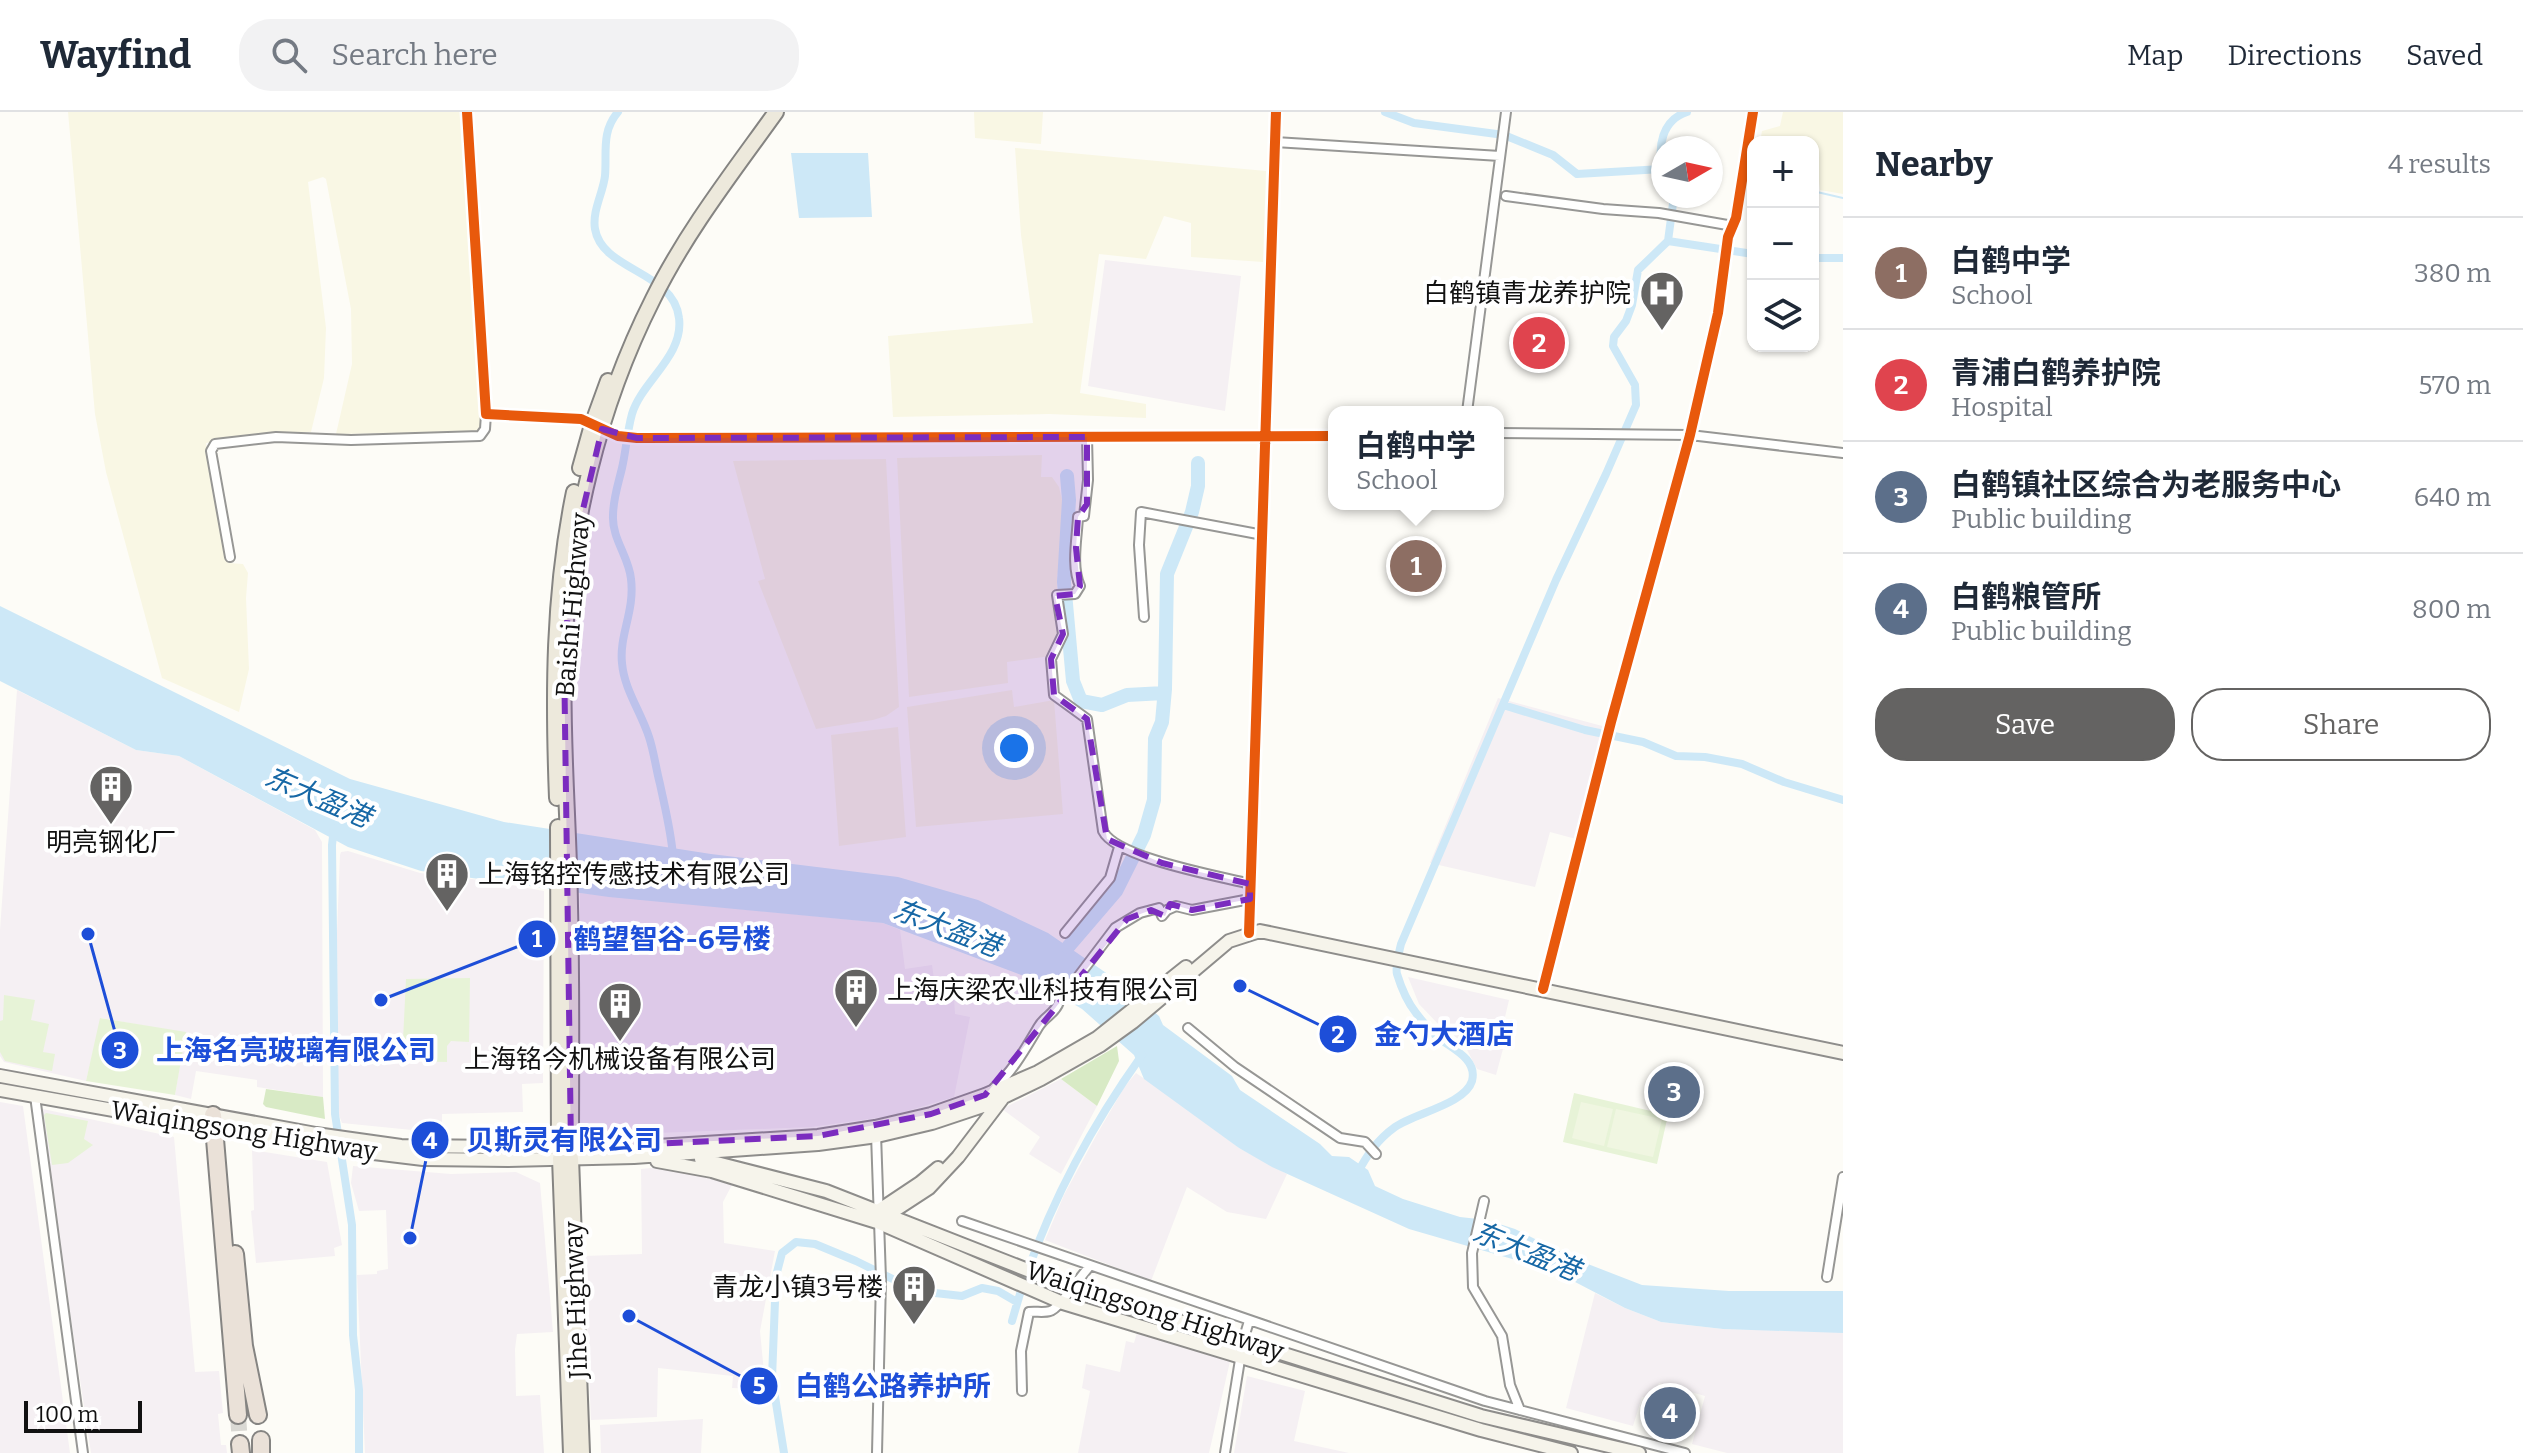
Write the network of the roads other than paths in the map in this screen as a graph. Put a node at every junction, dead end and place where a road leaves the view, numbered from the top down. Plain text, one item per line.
1 (467, 112) edge
2 (764, 112) edge
3 (776, 112) edge
4 (1276, 112) edge
5 (1753, 112) edge
6 (1505, 115) edge
7 (1275, 142) junction
8 (1500, 154) junction
9 (1506, 196) dead end
10 (1733, 226) junction
11 (666, 267) junction
12 (1468, 406) edge
13 (486, 414) junction
14 (597, 427) junction
15 (1504, 433) edge
16 (1690, 435) junction
17 (1328, 436) edge
18 (1087, 437) junction
19 (1265, 437) junction
20 (1843, 453) edge
21 (1263, 535) junction
22 (230, 557) dead end
23 (1144, 617) dead end
24 (1122, 848) junction
25 (1250, 884) junction
26 (1250, 899) junction
27 (1249, 929) junction
28 (1065, 933) dead end
29 (1544, 986) junction
30 (1188, 1028) dead end
31 (1843, 1045) edge
32 (1843, 1053) edge
33 (0, 1076) edge
34 (0, 1090) edge
35 (35, 1096) junction
36 (995, 1096) junction
37 (218, 1122) junction
38 (876, 1132) junction
39 (632, 1152) junction
40 (565, 1153) junction
41 (1376, 1154) dead end
42 (676, 1155) junction
43 (1843, 1177) edge
44 (1484, 1201) dead end
45 (881, 1216) junction
46 (962, 1221) dead end
47 (1090, 1266) junction
48 (1827, 1277) dead end
49 (1071, 1287) junction
50 (1063, 1303) junction
51 (1249, 1321) junction
52 (1243, 1341) junction
53 (1241, 1358) junction
54 (1022, 1391) dead end
55 (1516, 1409) junction
56 (238, 1415) tunnel mouth
57 (258, 1415) tunnel mouth
58 (83, 1453) edge
59 (571, 1453) edge
60 (582, 1453) edge
61 (877, 1453) edge
62 (1225, 1453) edge
63 (1571, 1453) edge
64 (1639, 1453) edge
65 (1685, 1453) edge

1 - 13 street
2 - 11 main road, Baishi Highway
3 - 11 main road, Baishi Highway
4 - 7 street
5 - 10 street
6 - 8 street
7 - 8 street
7 - 19 street
8 - 12 street
9 - 10 street
10 - 16 street
11 - 14 main road, Baishi Highway
13 - 14 street
13 - 22 street
14 - 18 street
14 - 40 main road, Baishi Highway
15 - 16 street
16 - 20 street
16 - 29 street
17 - 19 street
18 - 19 street
18 - 24 street
19 - 21 street
21 - 23 street
21 - 25 street
24 - 25 street
24 - 28 street
25 - 26 street
26 - 27 street
26 - 36 street
27 - 29 main road
27 - 36 main road, Waiqingsong Highway
29 - 31 main road
29 - 32 main road
30 - 41 street
33 - 37 main road, Waiqingsong Highway
34 - 35 main road, Waiqingsong Highway
35 - 37 main road, Waiqingsong Highway
35 - 58 street
36 - 38 main road, Waiqingsong Highway
36 - 45 main road
37 - 40 main road, Waiqingsong Highway
37 - 56 highway
37 - 57 highway
38 - 39 main road, Waiqingsong Highway
38 - 42 main road, Waiqingsong Highway
38 - 45 street
39 - 40 main road, Waiqingsong Highway
39 - 42 main road, Waiqingsong Highway
39 - 45 main road, Waiqingsong Highway
40 - 59 main road, Jihe Highway
40 - 60 main road, Jihe Highway
42 - 45 main road, Waiqingsong Highway
43 - 48 street
44 - 55 street
45 - 49 main road, Waiqingsong Highway
45 - 50 main road, Waiqingsong Highway
45 - 61 street
46 - 47 street
47 - 49 street
47 - 51 street
49 - 50 street
49 - 52 main road, Waiqingsong Highway
50 - 53 main road, Waiqingsong Highway
50 - 54 street
51 - 52 street
51 - 55 street
52 - 53 street
52 - 64 main road, Waiqingsong Highway
53 - 62 street
53 - 63 main road, Waiqingsong Highway
55 - 65 street

